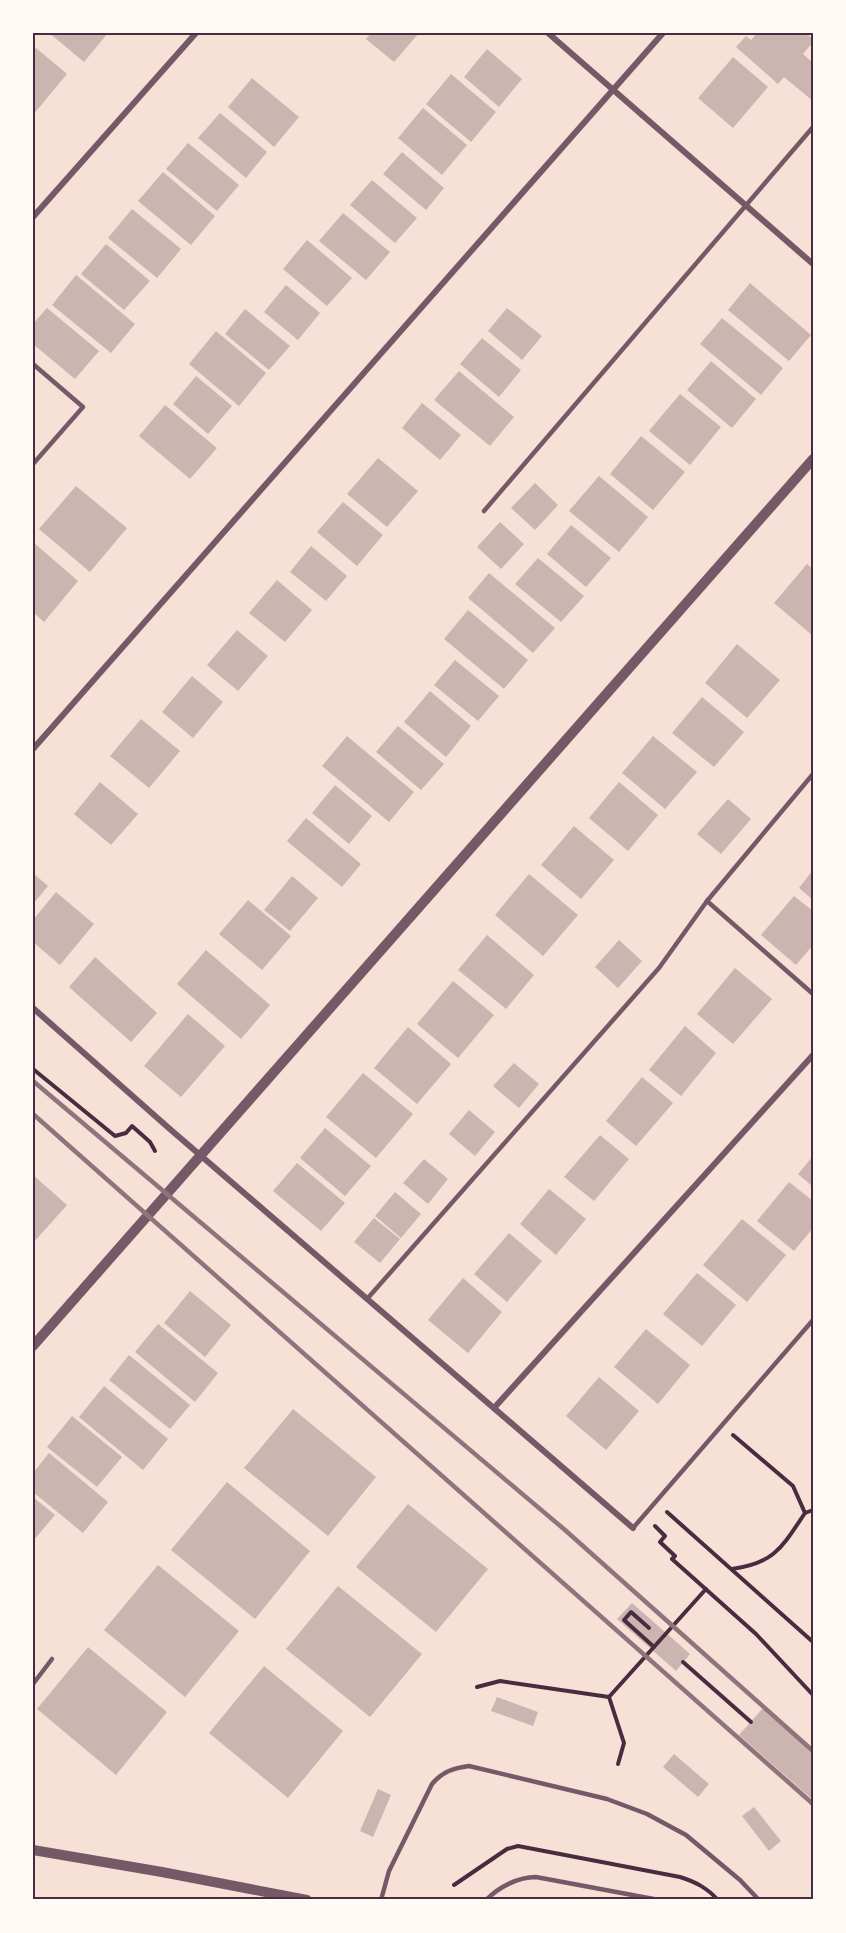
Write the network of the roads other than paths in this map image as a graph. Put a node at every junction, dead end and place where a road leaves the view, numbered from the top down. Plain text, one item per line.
1 (196, 33) edge
2 (548, 33) edge
3 (663, 33) edge
4 (613, 90) junction
5 (813, 127) edge
6 (746, 204) junction
7 (33, 217) edge
8 (813, 264) edge
9 (33, 364) edge
10 (813, 459) edge
11 (33, 464) edge
12 (484, 511) dead end
13 (33, 749) edge
14 (813, 774) edge
15 (706, 901) junction
16 (813, 994) edge
17 (33, 1008) edge
18 (813, 1055) edge
19 (201, 1156) junction
20 (367, 1299) junction
21 (813, 1320) edge
22 (33, 1346) edge
23 (494, 1408) junction
24 (633, 1528) joint
25 (52, 1659) dead end
26 (33, 1684) edge
27 (33, 1850) edge
28 (292, 1899) edge
29 (307, 1900) edge
30 (381, 1900) edge
31 (486, 1900) edge
32 (659, 1900) edge
33 (759, 1900) edge

1 - 7 street
2 - 4 street
3 - 4 street
4 - 6 street
4 - 13 street
5 - 6 lane
6 - 8 street
6 - 12 lane
9 - 11 lane
10 - 19 street
14 - 15 lane
15 - 16 lane
15 - 20 lane
17 - 19 street
18 - 23 street
19 - 20 street
19 - 22 street
20 - 23 street
21 - 24 lane
23 - 24 street
25 - 26 lane
27 - 28 street
28 - 29 street
30 - 33 lane
31 - 32 lane

